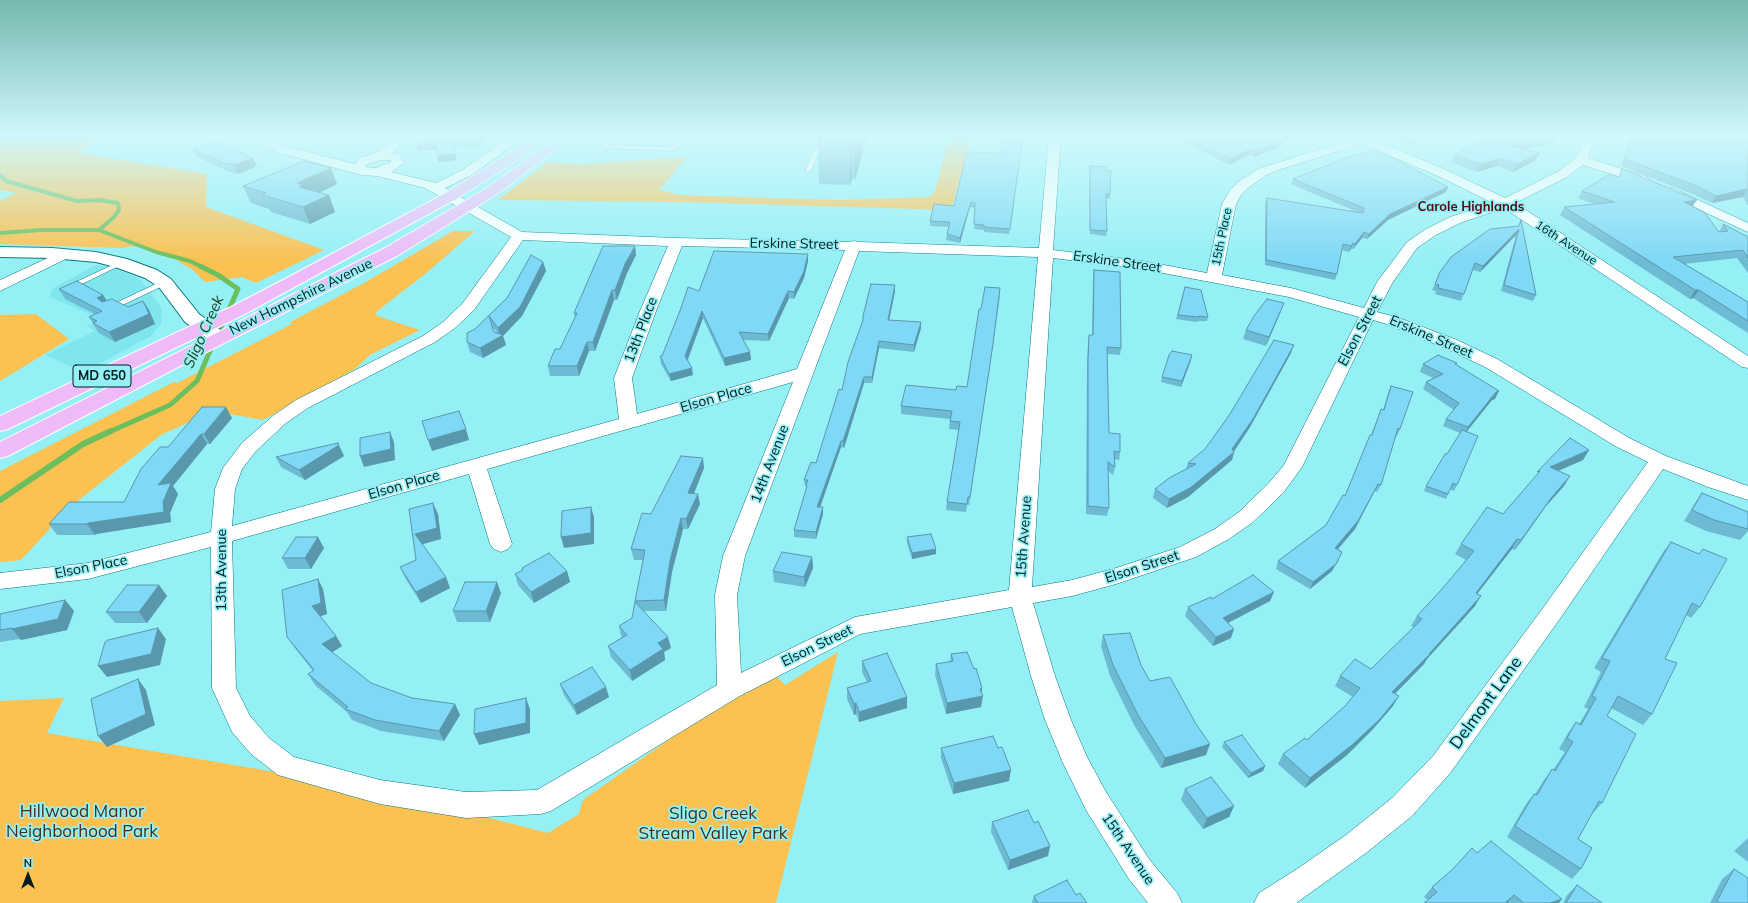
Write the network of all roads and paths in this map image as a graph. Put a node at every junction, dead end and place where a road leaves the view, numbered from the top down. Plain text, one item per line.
1 (417, 177) edge
2 (457, 177) edge
3 (481, 177) edge
4 (511, 177) edge
5 (1052, 177) edge
6 (1254, 177) edge
7 (1451, 177) edge
8 (1558, 177) edge
9 (1637, 177) edge
10 (435, 188) junction
11 (450, 196) junction
12 (1505, 202) junction
13 (466, 206) junction
14 (1748, 228) edge
15 (519, 236) junction
16 (677, 242) junction
17 (854, 245) junction
18 (0, 252) edge
19 (1046, 253) junction
20 (65, 254) junction
21 (120, 263) junction
22 (1214, 277) junction
23 (165, 283) junction
24 (0, 286) edge
25 (64, 290) edge
26 (108, 308) edge
27 (1369, 313) junction
28 (205, 327) junction
29 (1748, 362) edge
30 (804, 373) junction
31 (629, 422) junction
32 (0, 424) edge
33 (0, 451) edge
34 (1659, 460) junction
35 (476, 464) junction
36 (1748, 493) edge
37 (221, 537) junction
38 (500, 544) dead end
39 (0, 581) edge
40 (1020, 596) junction
41 (729, 690) junction
42 (541, 802) joint
43 (1167, 903) edge
44 (1269, 903) edge

1 - 10 street, Erskine Street
2 - 10 street
3 - 11 main road, New Hampshire Avenue / MD 650
4 - 13 main road, New Hampshire Avenue / MD 650
5 - 19 street, 15th Avenue
6 - 22 street, 15th Place
7 - 12 street, 16th Avenue
8 - 12 street, Elson Street
9 - 14 street
10 - 11 street, Erskine Street
11 - 13 street, Erskine Street
11 - 28 main road, New Hampshire Avenue / MD 650
12 - 27 street, Elson Street
12 - 29 street, 16th Avenue
13 - 15 street, Erskine Street
13 - 28 main road, New Hampshire Avenue / MD 650
15 - 16 street, Erskine Street
15 - 37 street, 13th Avenue
16 - 17 street, Erskine Street
16 - 31 street, 13th Place
17 - 19 street, Erskine Street
17 - 30 street, 14th Avenue
18 - 20 street
19 - 22 street, Erskine Street
19 - 40 street, 15th Avenue
20 - 21 street
20 - 24 street
21 - 23 street
21 - 25 lane
22 - 27 street, Erskine Street
23 - 26 lane
23 - 28 street
27 - 34 street, Erskine Street
27 - 40 street, Elson Street
28 - 32 main road, New Hampshire Avenue / MD 650
28 - 33 main road, New Hampshire Avenue / MD 650
30 - 31 street, Elson Place
30 - 41 street, 14th Avenue
31 - 35 street, Elson Place
34 - 36 street, Erskine Street
34 - 44 street, Delmont Lane
35 - 37 street, Elson Place
35 - 38 street
37 - 39 street, Elson Place
37 - 42 street, 13th Avenue
40 - 41 street, Elson Street
40 - 43 street, 15th Avenue
41 - 42 street, Elson Street

